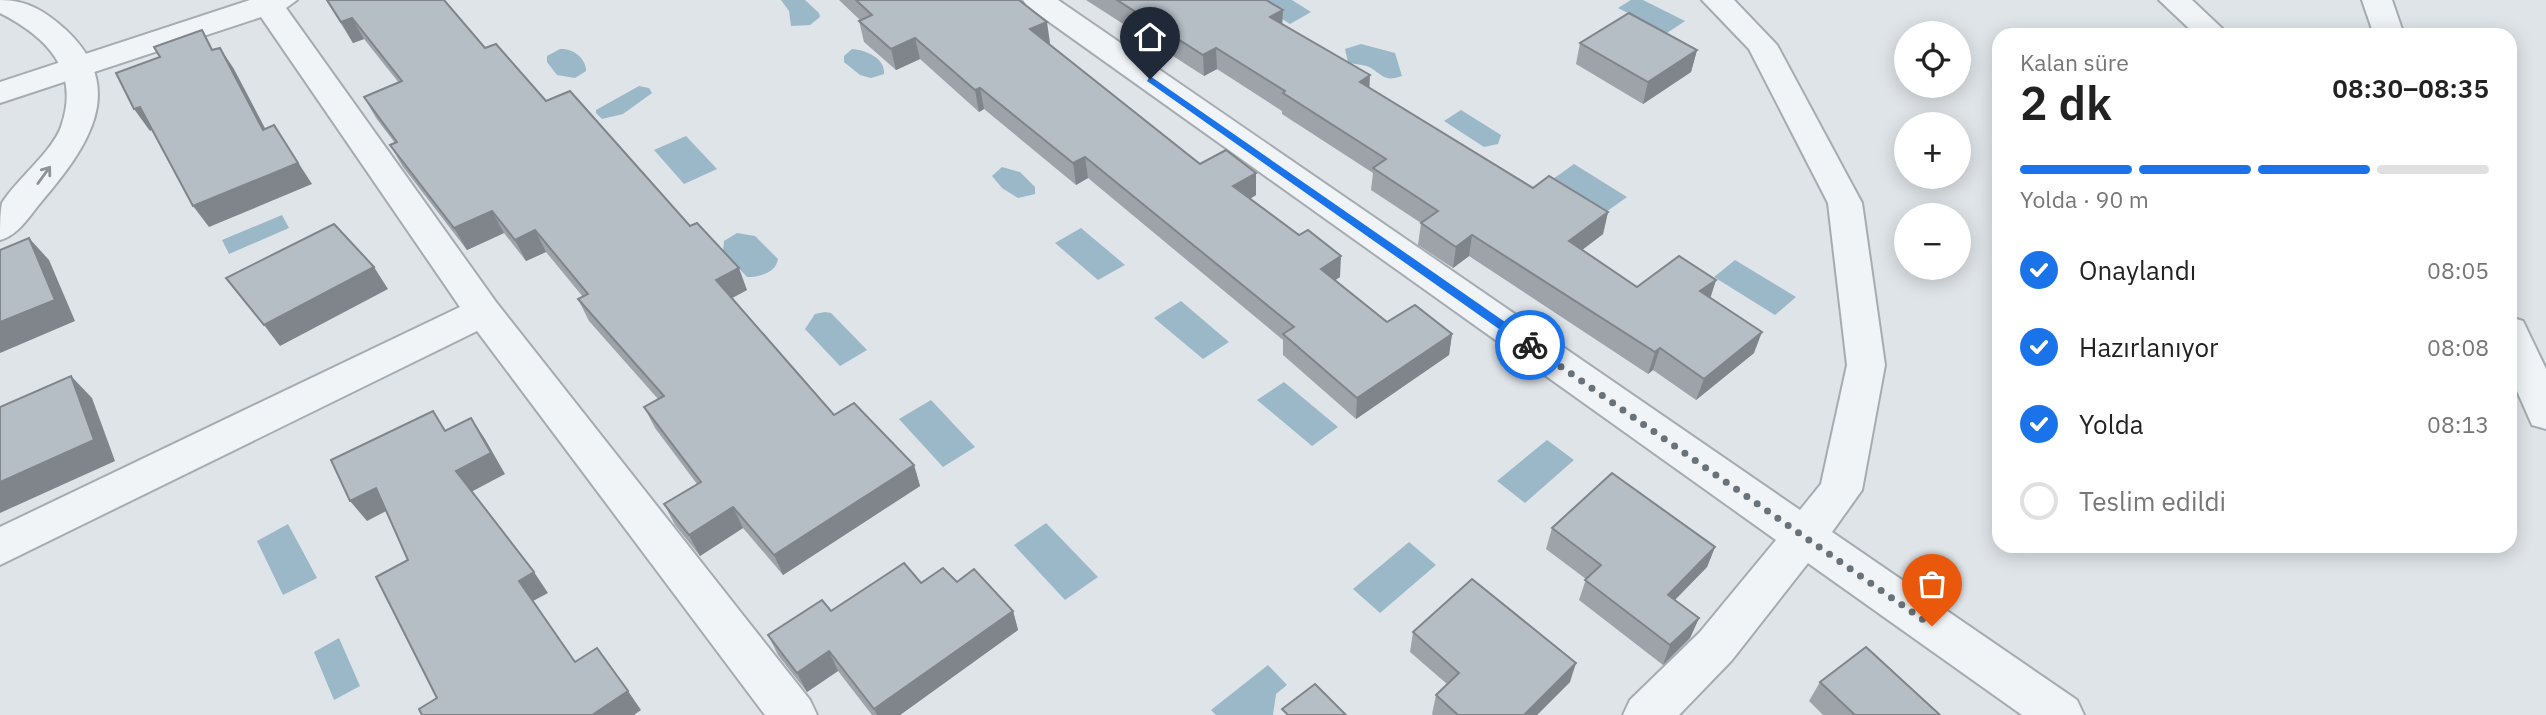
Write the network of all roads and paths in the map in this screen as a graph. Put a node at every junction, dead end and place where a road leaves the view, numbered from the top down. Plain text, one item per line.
1 (211, 0) edge
2 (1038, 0) edge
3 (1717, 0) edge
4 (2174, 0) edge
5 (2377, 0) edge
6 (0, 2) edge
7 (272, 2) edge
8 (2206, 28) edge
9 (2387, 28) edge
10 (72, 58) junction
11 (0, 72) edge
12 (0, 93) edge
13 (0, 228) edge
14 (483, 312) junction
15 (2517, 347) edge
16 (2546, 414) edge
17 (1804, 537) junction
18 (0, 547) edge
19 (793, 715) edge
20 (1647, 715) edge
21 (2060, 715) edge

1 - 10 street
2 - 17 street
3 - 17 street
4 - 8 street
5 - 9 street
6 - 10 street
7 - 10 street
7 - 14 street
10 - 11 street
10 - 12 street
13 -> 10 street
14 - 18 street
14 - 19 street
15 - 16 street
17 - 20 street
17 - 21 street

